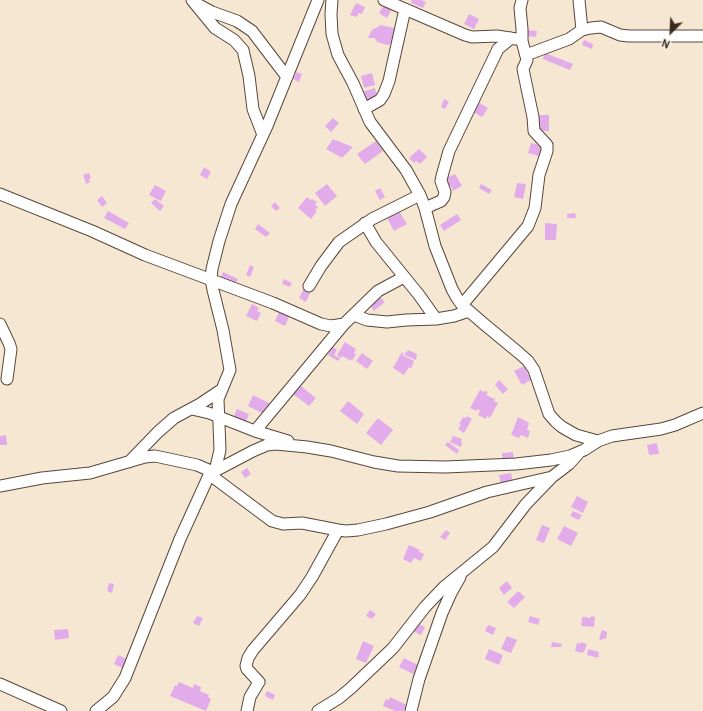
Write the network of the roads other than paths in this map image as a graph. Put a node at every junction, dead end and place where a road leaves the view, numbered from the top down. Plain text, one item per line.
1 (318, 0) edge
2 (332, 0) edge
3 (384, 0) edge
4 (522, 0) edge
5 (579, 0) edge
6 (194, 1) edge
7 (405, 9) junction
8 (582, 30) junction
9 (703, 36) edge
10 (510, 38) junction
11 (522, 41) junction
12 (526, 55) junction
13 (287, 77) junction
14 (364, 109) junction
15 (263, 135) junction
16 (0, 194) edge
17 (420, 195) junction
18 (426, 208) junction
19 (365, 223) junction
20 (404, 277) junction
21 (211, 279) junction
22 (309, 286) dead end
23 (466, 308) junction
24 (354, 315) junction
25 (436, 318) junction
26 (0, 324) edge
27 (344, 324) junction
28 (7, 379) dead end
29 (221, 390) junction
30 (192, 409) junction
31 (703, 413) edge
32 (219, 416) junction
33 (255, 431) junction
34 (598, 441) junction
35 (307, 447) junction
36 (580, 452) junction
37 (128, 462) junction
38 (212, 472) junction
39 (552, 477) junction
40 (0, 486) edge
41 (338, 530) junction
42 (465, 569) junction
43 (0, 684) edge
44 (61, 711) edge
45 (96, 711) edge
46 (248, 711) edge
47 (318, 711) edge
48 (411, 711) edge

1 - 13 street
2 - 14 street
3 - 7 street
4 - 11 street
5 - 8 street
6 - 13 street
6 - 15 street
7 - 10 street
7 - 14 street
8 - 9 street
8 - 12 street
10 - 11 street
10 - 18 street
11 - 12 street
12 - 23 street
13 - 15 street
14 - 17 street
15 - 21 street
16 - 21 street
17 - 18 street
17 - 19 street
18 - 23 street
19 - 20 street
19 - 22 street
20 - 24 street
20 - 25 street
21 - 27 street
21 - 29 street
23 - 25 street
23 - 34 street
24 - 25 street
24 - 27 street
26 - 28 street
27 - 33 street
29 - 30 street
29 - 32 street
30 - 32 street
30 - 37 street
31 - 34 street
32 - 33 street
32 - 38 street
33 - 35 street
34 - 36 street
35 - 36 street
35 - 38 street
36 - 39 street
37 - 38 street
37 - 40 street
38 - 41 street
38 - 45 street
39 - 41 street
39 - 42 street
41 - 46 street
42 - 47 street
42 - 48 street
43 - 44 street

